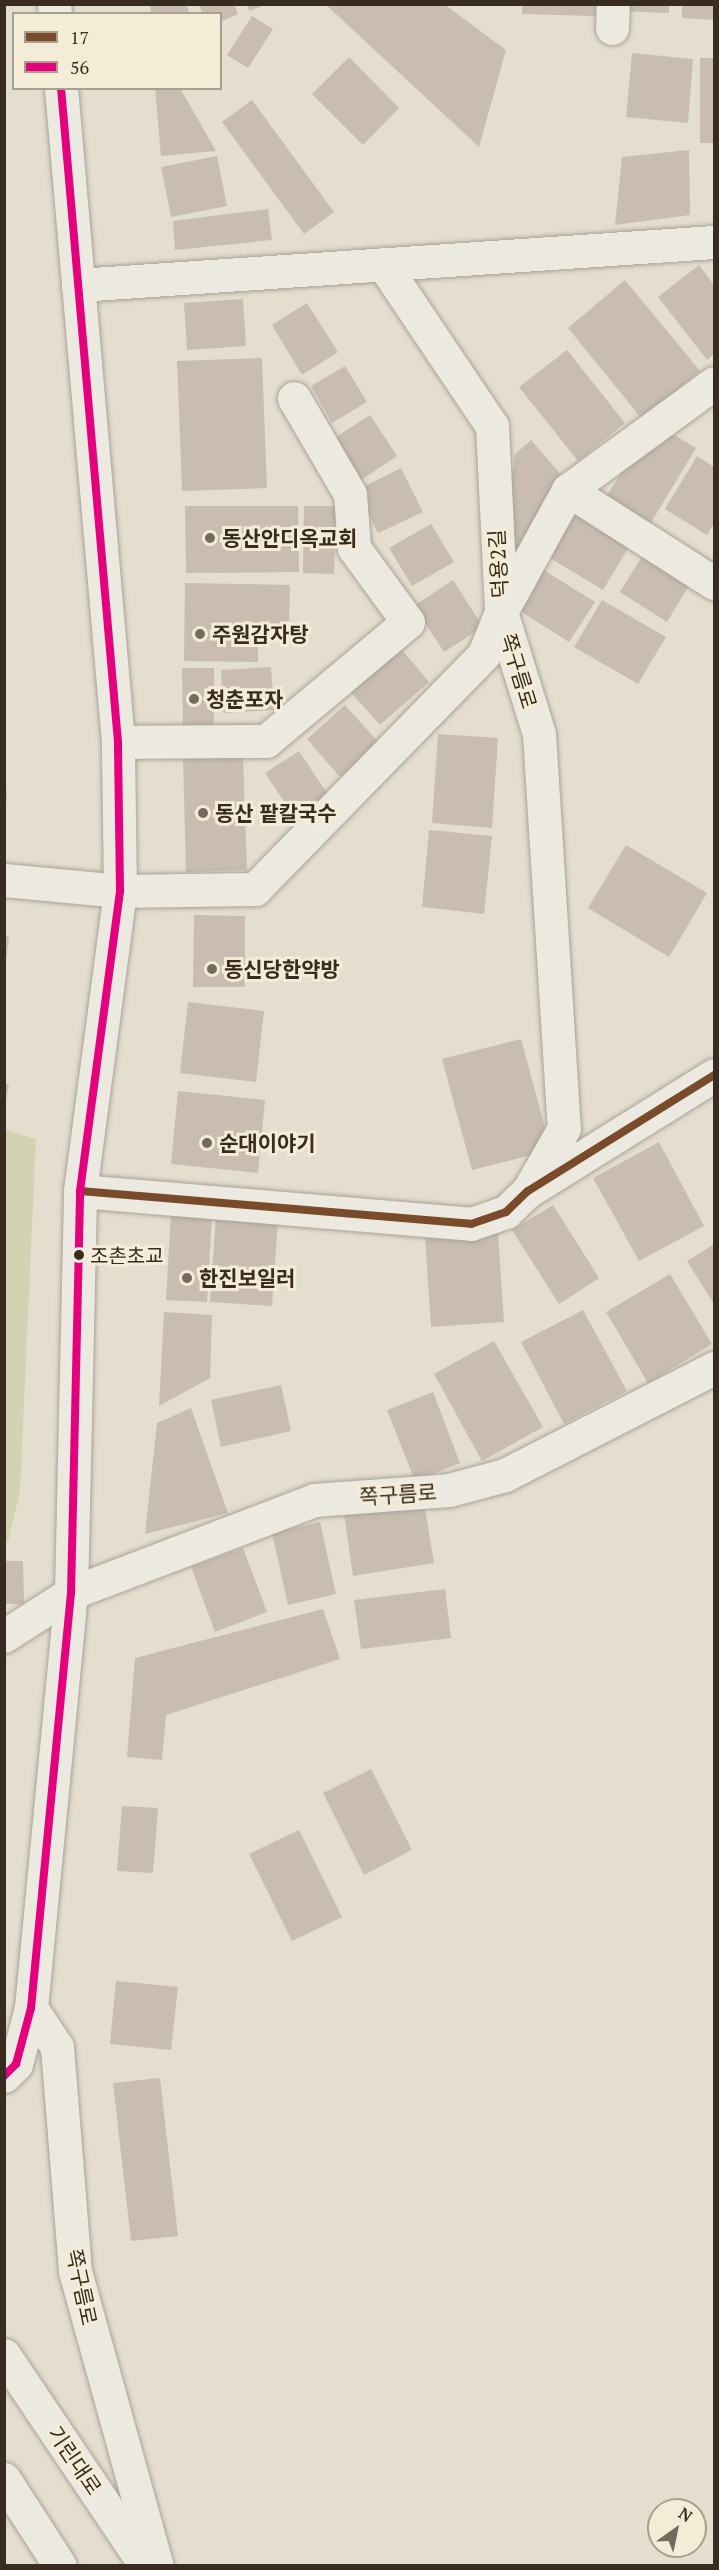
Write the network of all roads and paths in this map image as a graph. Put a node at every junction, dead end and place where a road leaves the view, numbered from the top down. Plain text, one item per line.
1 (61, 90) edge
2 (714, 242) edge
3 (383, 264) junction
4 (78, 285) junction
5 (714, 383) edge
6 (294, 398) dead end
7 (568, 490) junction
8 (714, 583) edge
9 (501, 612) junction
10 (118, 742) junction
11 (4, 880) edge
12 (120, 891) junction
13 (714, 1075) edge
14 (80, 1191) junction
15 (528, 1191) junction
16 (714, 1368) edge
17 (71, 1593) junction
18 (4, 1635) edge
19 (32, 2008) junction
20 (4, 2076) edge
21 (4, 2355) edge
22 (4, 2479) edge
23 (60, 2565) edge
24 (146, 2565) edge
25 (157, 2565) edge

1 - 4 street
2 - 3 street
3 - 4 street
3 - 9 street, 덕용2길
4 - 10 street
5 - 7 street, 덕용2길
6 - 10 street
7 - 8 street
7 - 9 street, 덕용2길
9 - 12 street, 쪽구름로
9 - 15 street, 쪽구름로
10 - 12 street
11 - 12 street, 쪽구름로
12 - 14 street
13 - 15 street
14 - 15 street
14 - 17 street
16 - 17 street, 쪽구름로
17 - 18 street, 쪽구름로
17 - 19 street
19 - 20 street
19 - 25 street, 쪽구름로
21 - 24 street, 기린대로
22 - 23 street

